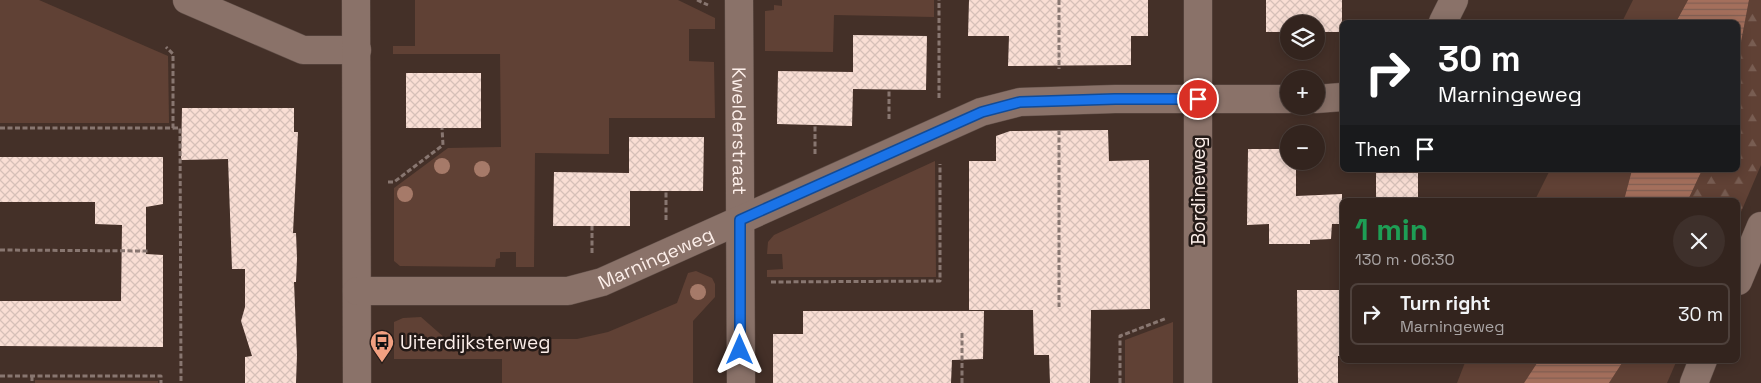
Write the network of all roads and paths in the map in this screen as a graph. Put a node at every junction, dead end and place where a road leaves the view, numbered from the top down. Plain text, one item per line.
1 (187, 0) edge
2 (356, 0) edge
3 (739, 0) edge
4 (940, 0) edge
5 (1059, 0) edge
6 (1198, 0) edge
7 (1454, 0) edge
8 (1444, 20) edge
9 (166, 47) dead end
10 (356, 50) junction
11 (1340, 97) edge
12 (1325, 98) edge
13 (1198, 99) junction
14 (1280, 99) edge
15 (1059, 101) junction
16 (0, 128) edge
17 (173, 128) junction
18 (442, 128) dead end
19 (940, 131) junction
20 (387, 182) dead end
21 (740, 220) junction
22 (1761, 226) edge
23 (0, 250) edge
24 (150, 251) dead end
25 (1740, 276) edge
26 (740, 282) junction
27 (357, 291) junction
28 (1198, 306) junction
29 (1059, 307) dead end
30 (962, 331) dead end
31 (1702, 363) edge
32 (0, 376) edge
33 (32, 376) junction
34 (32, 383) edge
35 (160, 383) edge
36 (181, 383) edge
37 (357, 383) edge
38 (741, 383) edge
39 (962, 383) edge
40 (1120, 383) edge
41 (1198, 383) edge
42 (1694, 383) edge

1 - 10 street
2 - 10 street
3 - 21 street, Kwelderstraat
4 - 19 path
5 - 15 path
6 - 13 street, Bordineweg
7 - 8 street
9 - 17 path
10 - 27 street
11 - 12 street
13 - 14 street, Marningeweg
13 - 15 street, Marningeweg
13 - 28 street, Bordineweg
15 - 19 street, Marningeweg
15 - 29 path
16 - 17 path
17 - 36 path
18 - 20 path
19 - 21 street, Marningeweg
19 - 26 path
21 - 26 street, Kwelderstraat
21 - 27 street, Marningeweg
22 - 25 street
23 - 24 path
26 - 38 street, Kwelderstraat
27 - 37 street
28 - 40 path
28 - 41 street, Bordineweg
30 - 39 path
31 - 42 street
32 - 33 path
33 - 34 path
33 - 35 path

